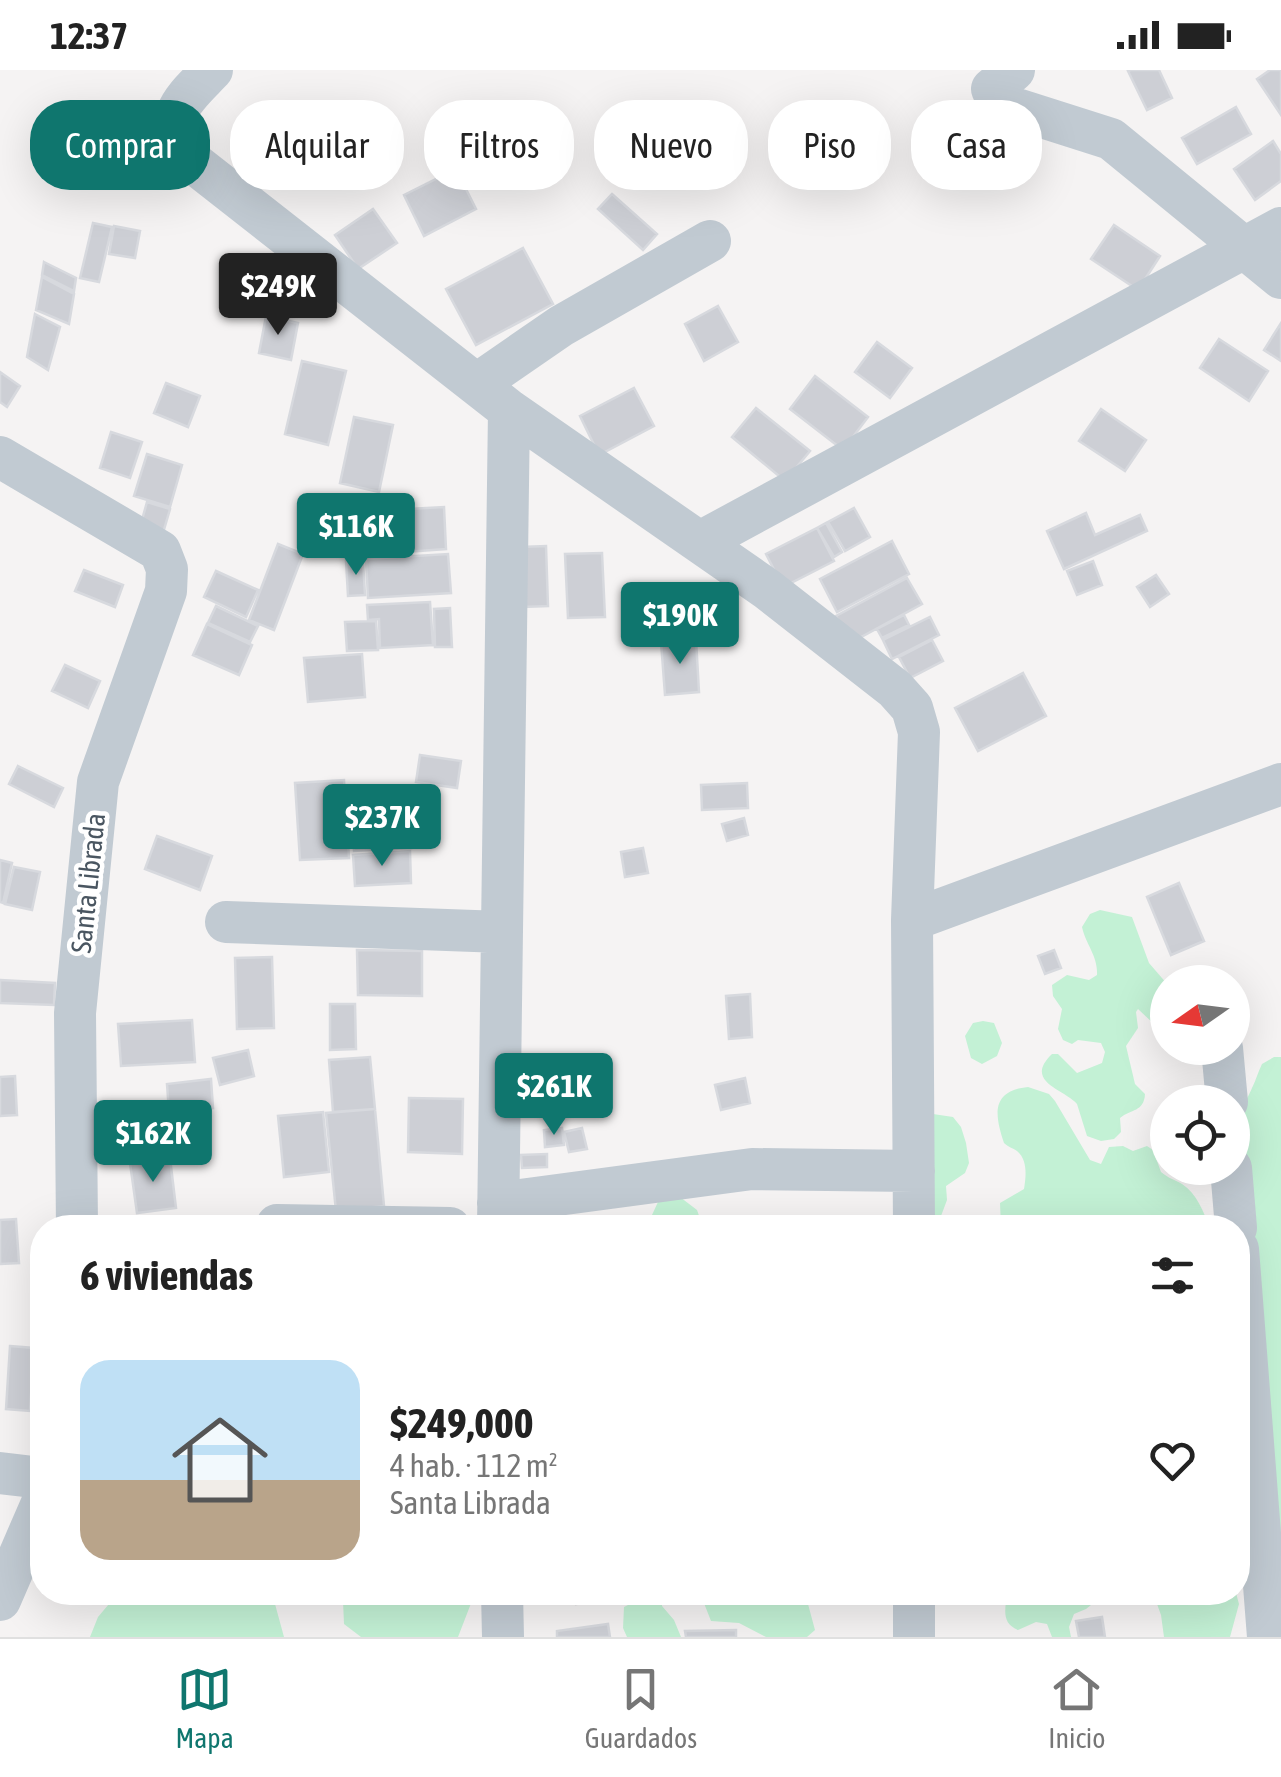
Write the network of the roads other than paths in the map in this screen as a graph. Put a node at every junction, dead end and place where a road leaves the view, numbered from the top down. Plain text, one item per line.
1 (212, 70) edge
2 (1014, 70) edge
3 (1264, 237) edge
4 (710, 241) dead end
5 (1281, 278) edge
6 (493, 397) junction
7 (0, 458) edge
8 (700, 542) junction
9 (1281, 784) edge
10 (912, 920) junction
11 (226, 922) dead end
12 (502, 932) junction
13 (914, 1172) junction
14 (1233, 1185) edge
15 (77, 1215) edge
16 (498, 1215) edge
17 (914, 1215) edge
18 (1235, 1215) edge
19 (1250, 1404) edge
20 (0, 1472) edge
21 (30, 1476) edge
22 (30, 1531) edge
23 (0, 1600) edge
24 (502, 1605) edge
25 (914, 1605) edge
26 (503, 1637) edge
27 (914, 1637) edge
28 (1268, 1637) edge

1 - 6 street
2 - 3 street
3 - 5 street
3 - 8 street
4 - 6 street
6 - 8 street
6 - 12 street
7 - 15 street, Santa Librada
8 - 10 street
9 - 10 street
10 - 13 street
11 - 12 street
12 - 16 street
13 - 16 street
13 - 17 street
14 - 18 street
19 - 28 street
20 - 21 street
22 - 23 street
24 - 26 street
25 - 27 street

